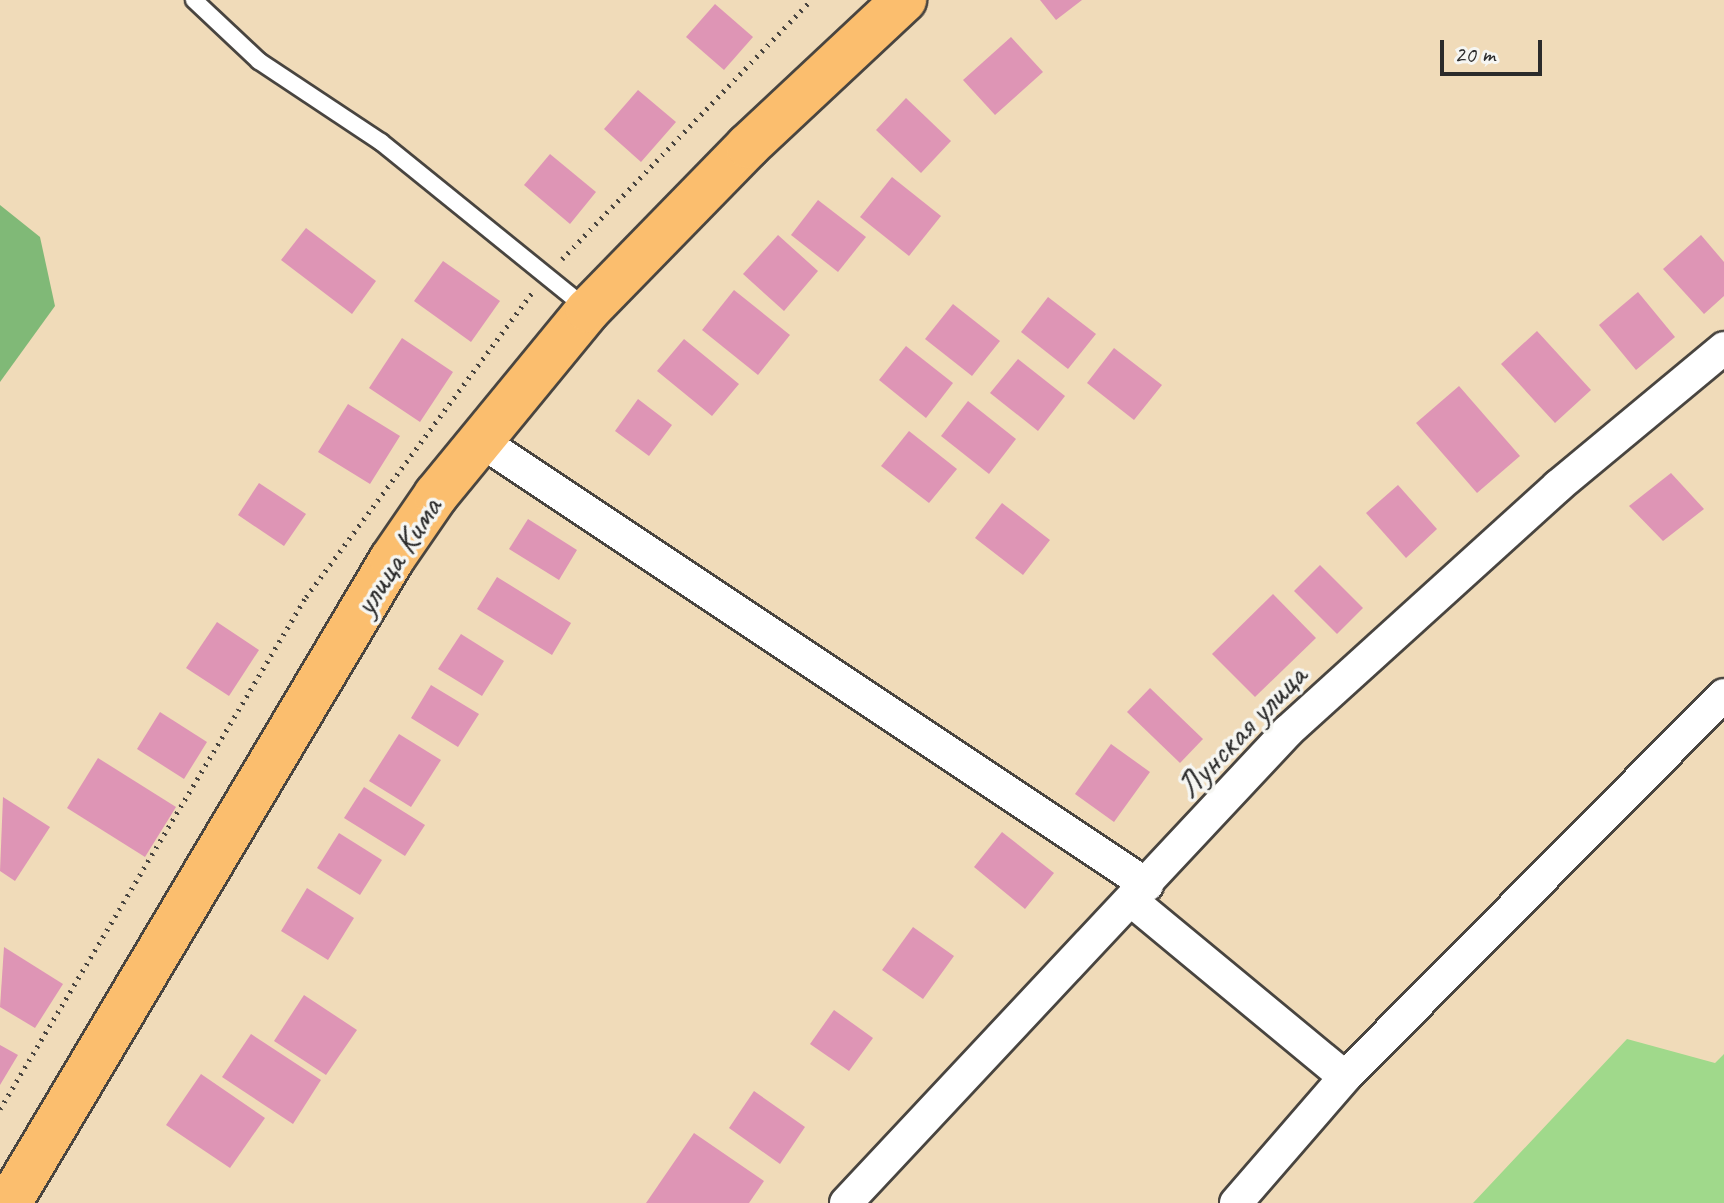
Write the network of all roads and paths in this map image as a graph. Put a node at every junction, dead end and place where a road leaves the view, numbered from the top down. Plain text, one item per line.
1 (194, 0) edge
2 (904, 0) edge
3 (588, 310) junction
4 (1724, 348) edge
5 (478, 439) junction
6 (1724, 695) edge
7 (1139, 893) junction
8 (1345, 1077) junction
9 (9, 1203) edge
10 (846, 1203) edge
11 (1236, 1203) edge

1 - 3 lane
2 - 3 main road, улица Кима
3 - 5 main road, улица Кима
4 - 7 street, Лунская улица
5 - 7 street
5 - 9 main road, улица Кима
6 - 8 street
7 - 8 street
7 - 10 street, Лунская улица
8 - 11 street

